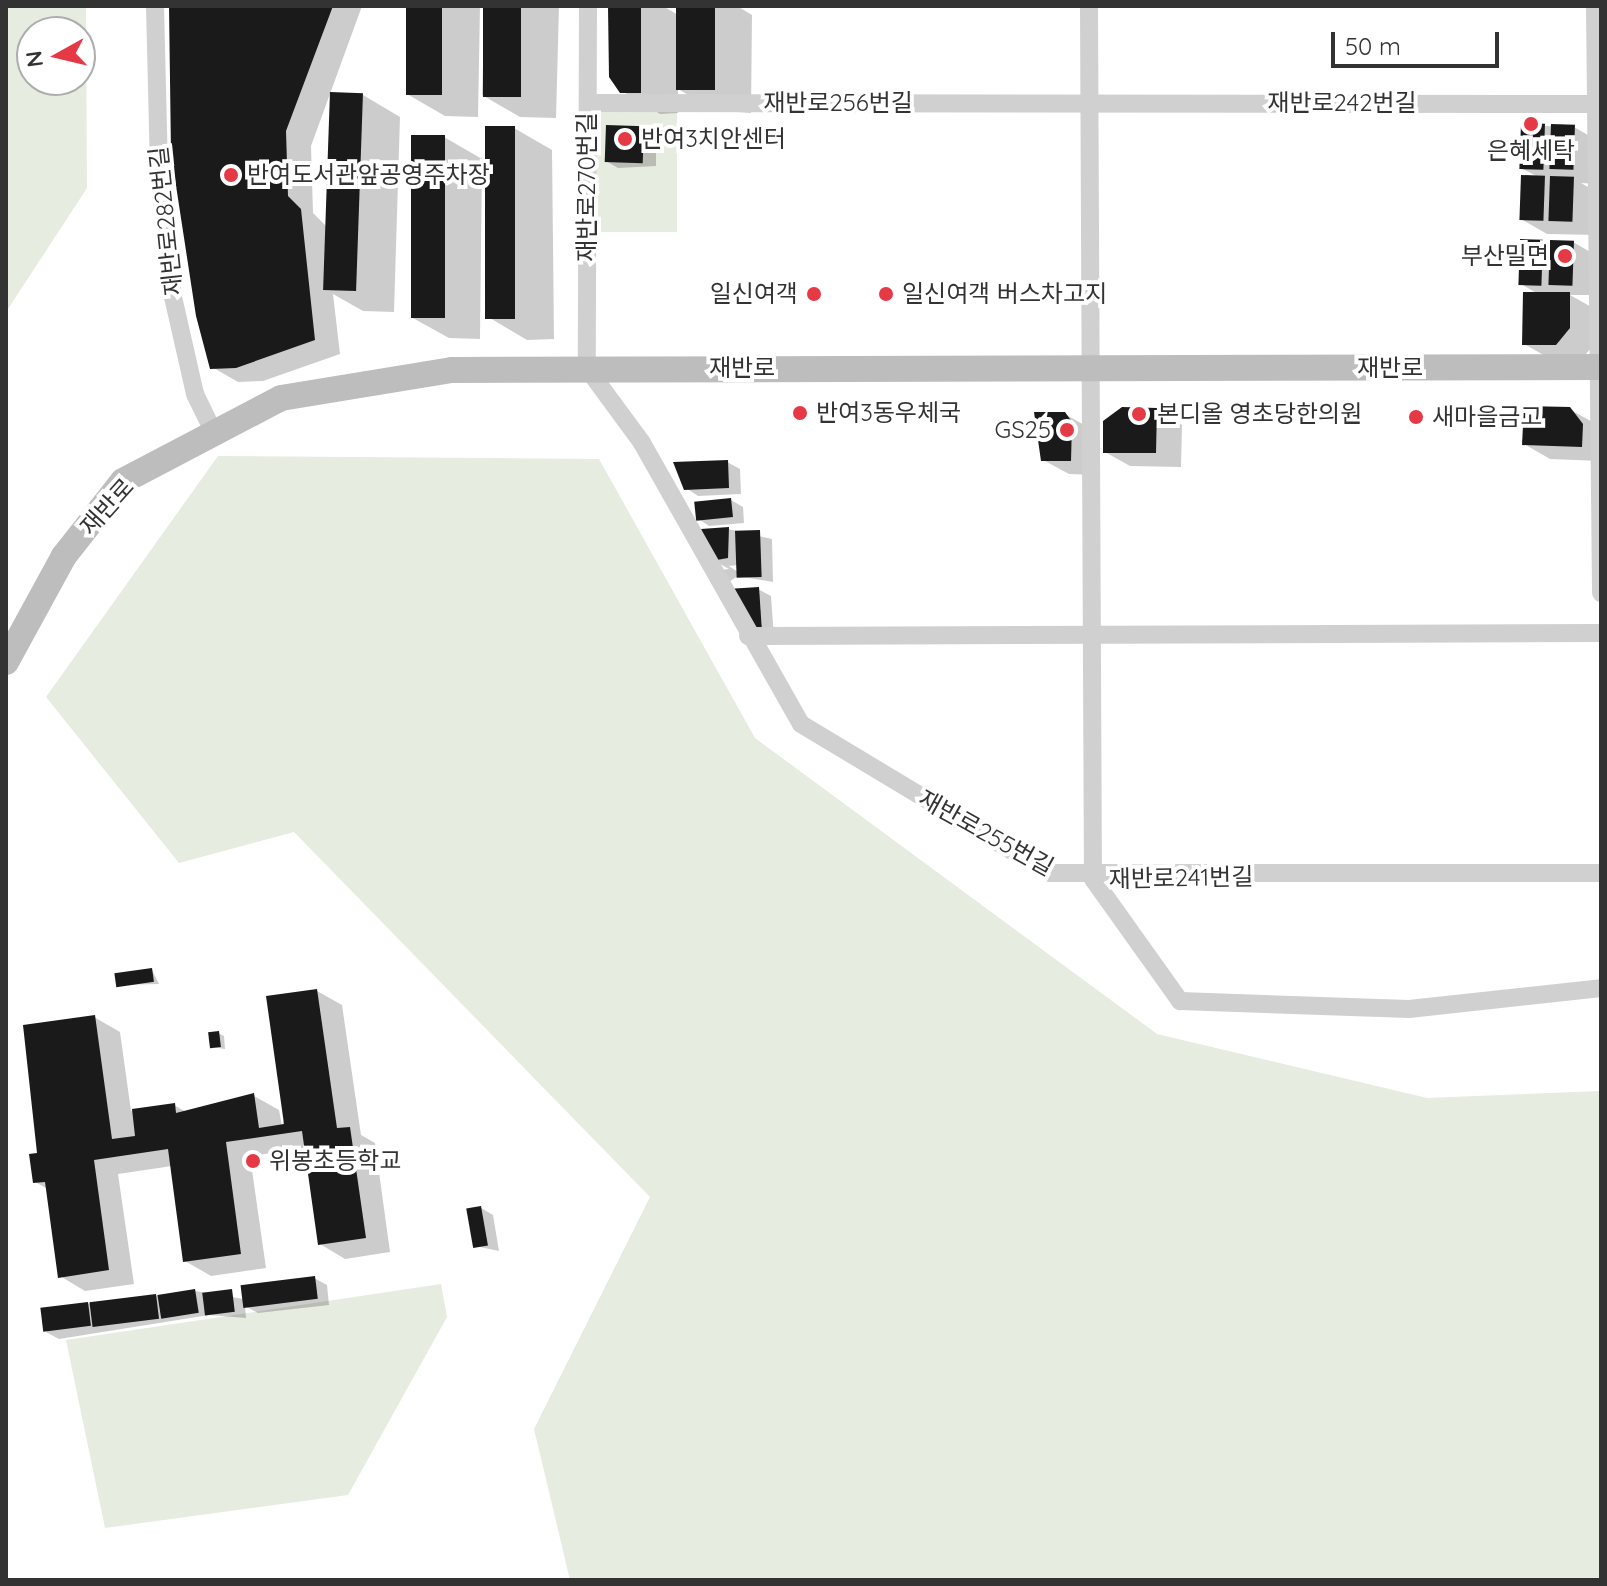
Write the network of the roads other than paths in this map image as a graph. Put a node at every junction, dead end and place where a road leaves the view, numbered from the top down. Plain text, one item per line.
1 (155, 6) edge
2 (588, 6) edge
3 (1089, 6) edge
4 (1595, 6) edge
5 (588, 103) junction
6 (1089, 103) junction
7 (1599, 104) edge
8 (1600, 367) edge
9 (587, 368) junction
10 (1088, 369) junction
11 (213, 431) junction
12 (1601, 593) edge
13 (1091, 631) junction
14 (1601, 633) edge
15 (748, 636) junction
16 (6, 662) edge
17 (1601, 873) edge
18 (1093, 879) junction
19 (1601, 988) edge

1 - 11 street, 재반로282번길
2 - 5 street, 재반로270번길
3 - 6 street
4 - 7 street
5 - 6 street, 재반로256번길
5 - 9 street, 재반로270번길
6 - 7 street, 재반로242번길
6 - 10 street
7 - 8 street
8 - 10 main road, 재반로
8 - 12 street
9 - 10 main road, 재반로
9 - 11 main road, 재반로
9 - 15 street, 재반로255번길
10 - 13 street, 재반로255번길
11 - 16 main road, 재반로
13 - 14 street
13 - 15 street
13 - 18 street, 재반로255번길
15 - 18 street, 재반로255번길
17 - 18 street, 재반로241번길
18 - 19 street, 재반로241번길

